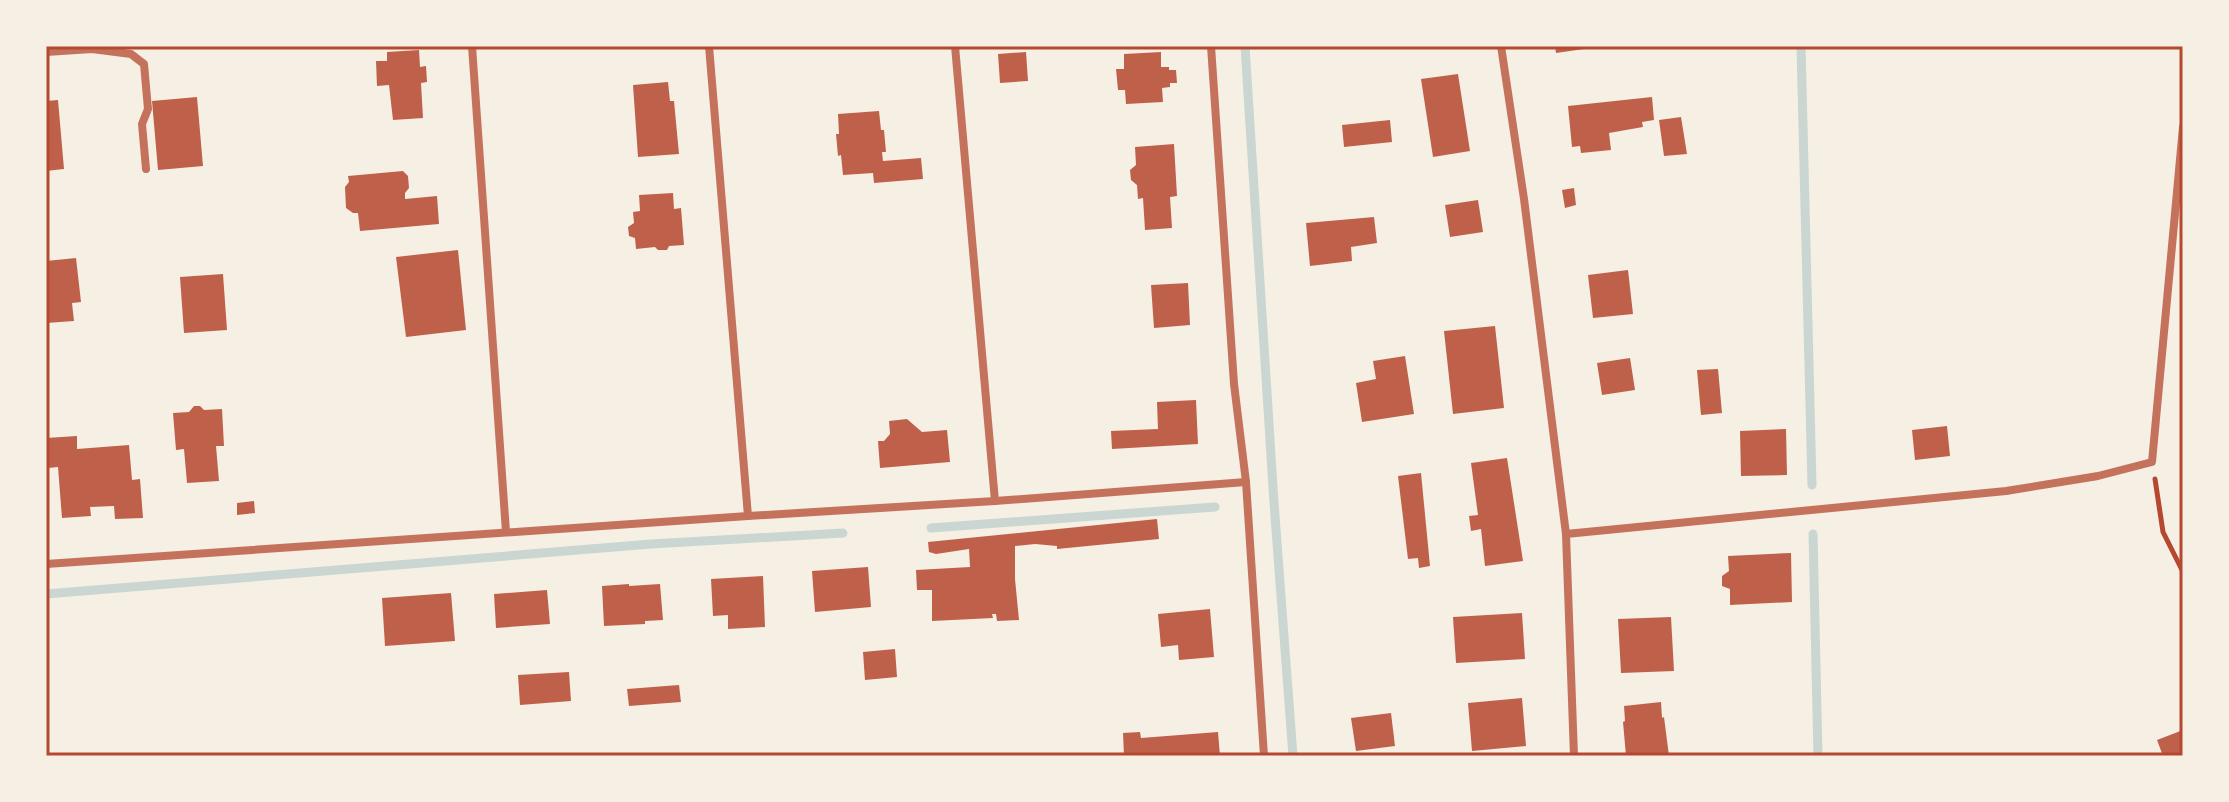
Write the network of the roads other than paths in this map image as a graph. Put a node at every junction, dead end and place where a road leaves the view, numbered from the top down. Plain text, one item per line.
1 (472, 46) edge
2 (709, 46) edge
3 (955, 46) edge
4 (1211, 46) edge
5 (1501, 46) edge
6 (46, 52) edge
7 (2183, 127) edge
8 (146, 169) dead end
9 (1246, 482) junction
10 (995, 501) junction
11 (748, 516) junction
12 (506, 532) junction
13 (1566, 534) junction
14 (46, 564) edge
15 (1264, 756) edge
16 (1574, 756) edge

1 - 12 street
2 - 11 street
3 - 10 street
4 - 9 street
5 - 13 street
6 - 8 street
7 - 13 street
9 - 10 street
9 - 15 street
10 - 11 street
11 - 12 street
12 - 14 street
13 - 16 street

